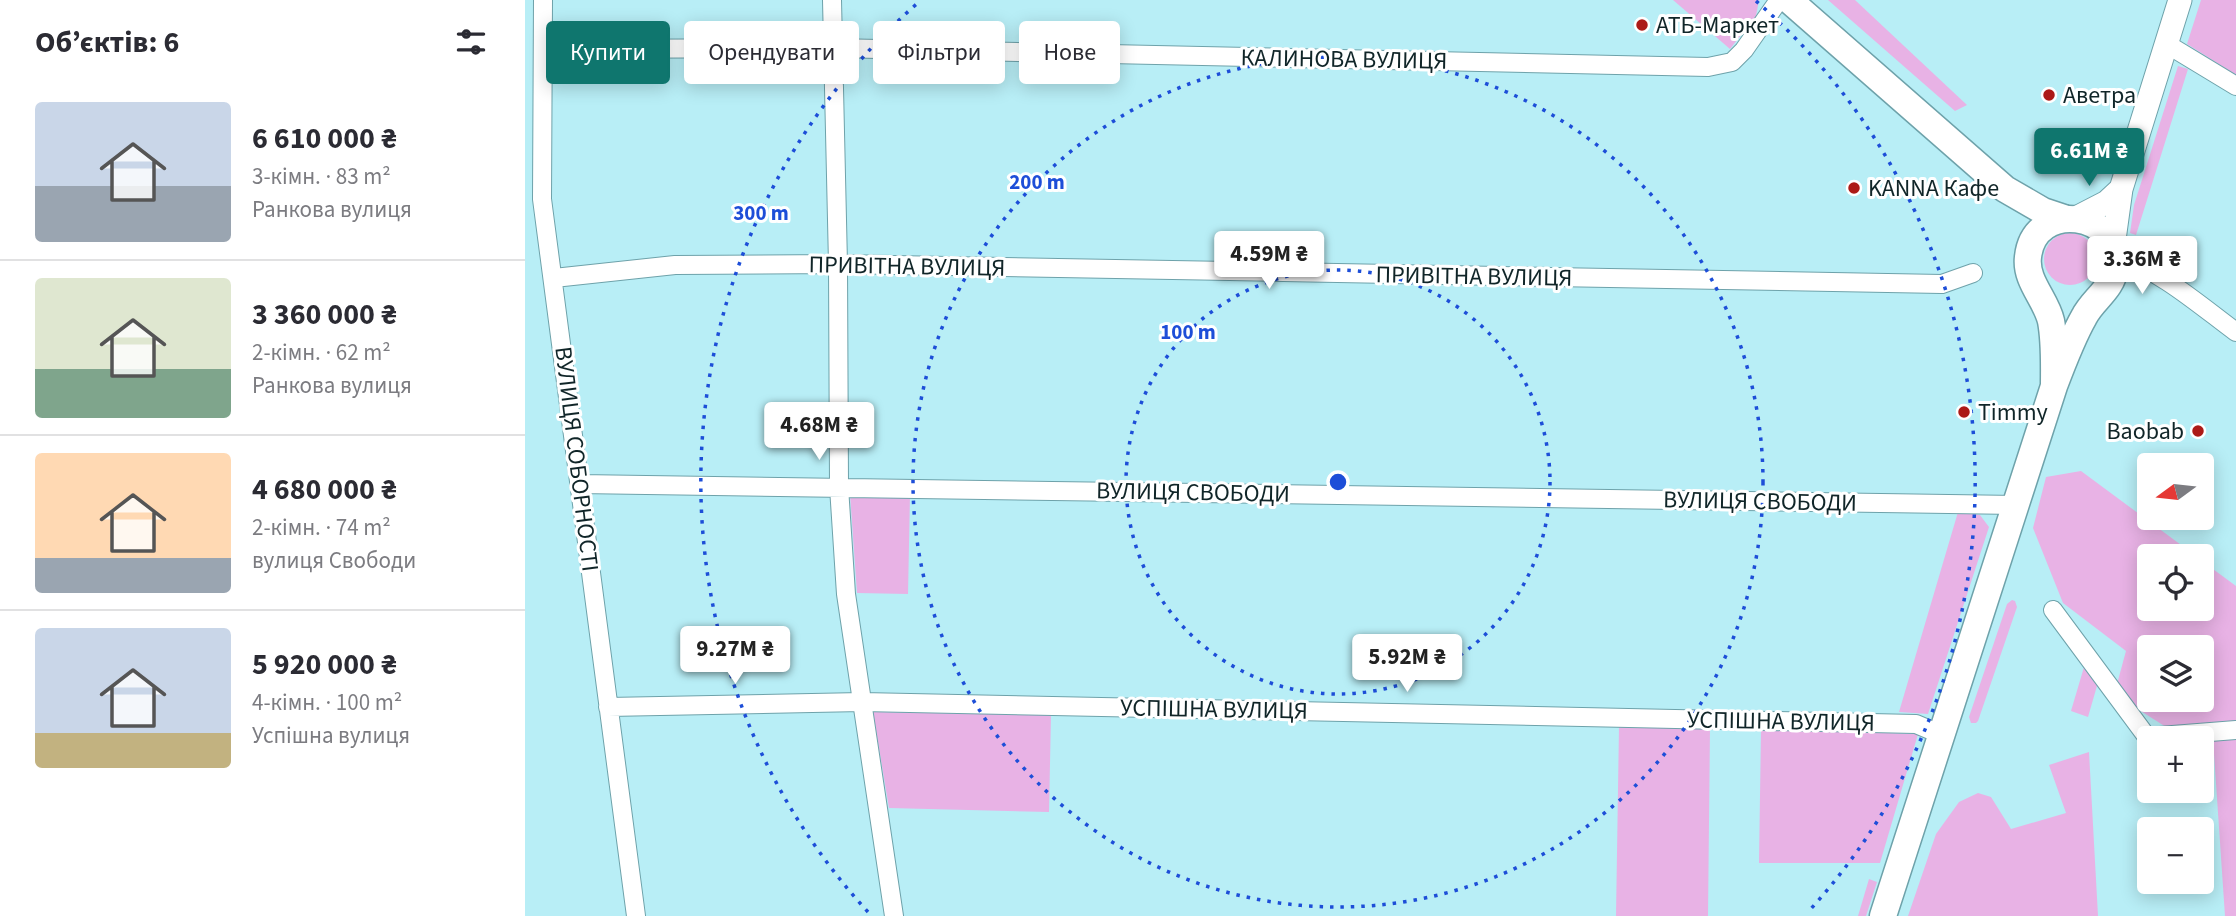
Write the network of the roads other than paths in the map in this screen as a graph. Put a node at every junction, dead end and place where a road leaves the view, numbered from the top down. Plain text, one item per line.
1 (543, 0) edge
2 (832, 0) edge
3 (1779, 0) edge
4 (1789, 0) edge
5 (2180, 0) edge
6 (832, 21) edge
7 (2165, 43) junction
8 (543, 49) junction
9 (684, 49) edge
10 (859, 49) edge
11 (834, 84) edge
12 (2236, 86) edge
13 (2005, 189) junction
14 (2121, 189) junction
15 (2070, 218) junction
16 (2029, 247) junction
17 (838, 264) junction
18 (2109, 270) junction
19 (1973, 273) dead end
20 (554, 278) junction
21 (2038, 292) junction
22 (2236, 332) edge
23 (2054, 386) junction
24 (579, 484) junction
25 (839, 486) junction
26 (2017, 505) junction
27 (2053, 610) dead end
28 (862, 702) junction
29 (608, 708) junction
30 (2236, 730) edge
31 (1942, 735) junction
32 (636, 916) edge
33 (894, 916) edge
34 (1883, 916) edge

1 - 8 street, ВУЛИЦЯ СОБОРНОСТІ
2 - 6 street
3 - 10 street, КАЛИНОВА ВУЛИЦЯ
4 - 13 main road
5 - 7 street
7 - 12 street
7 - 14 street
8 - 9 street, КАЛИНОВА ВУЛИЦЯ
8 - 20 street, ВУЛИЦЯ СОБОРНОСТІ
11 - 17 street
13 - 15 main road
13 - 16 main road
14 - 15 street
14 - 18 street
15 - 16 main road
15 - 18 main road
16 - 21 main road
17 - 19 street, ПРИВІТНА ВУЛИЦЯ
17 - 20 street, ПРИВІТНА ВУЛИЦЯ
17 - 25 street
18 - 21 main road
18 - 22 street
18 - 23 main road
20 - 24 street, ВУЛИЦЯ СОБОРНОСТІ
21 - 23 main road
23 - 26 main road
24 - 25 street, ВУЛИЦЯ СВОБОДИ
24 - 29 street, ВУЛИЦЯ СОБОРНОСТІ
25 - 26 street, ВУЛИЦЯ СВОБОДИ
25 - 28 street
26 - 31 main road
27 - 30 street
28 - 29 street, УСПІШНА ВУЛИЦЯ
28 - 31 street, УСПІШНА ВУЛИЦЯ
28 - 33 street
29 - 32 street, ВУЛИЦЯ СОБОРНОСТІ
31 - 34 main road

